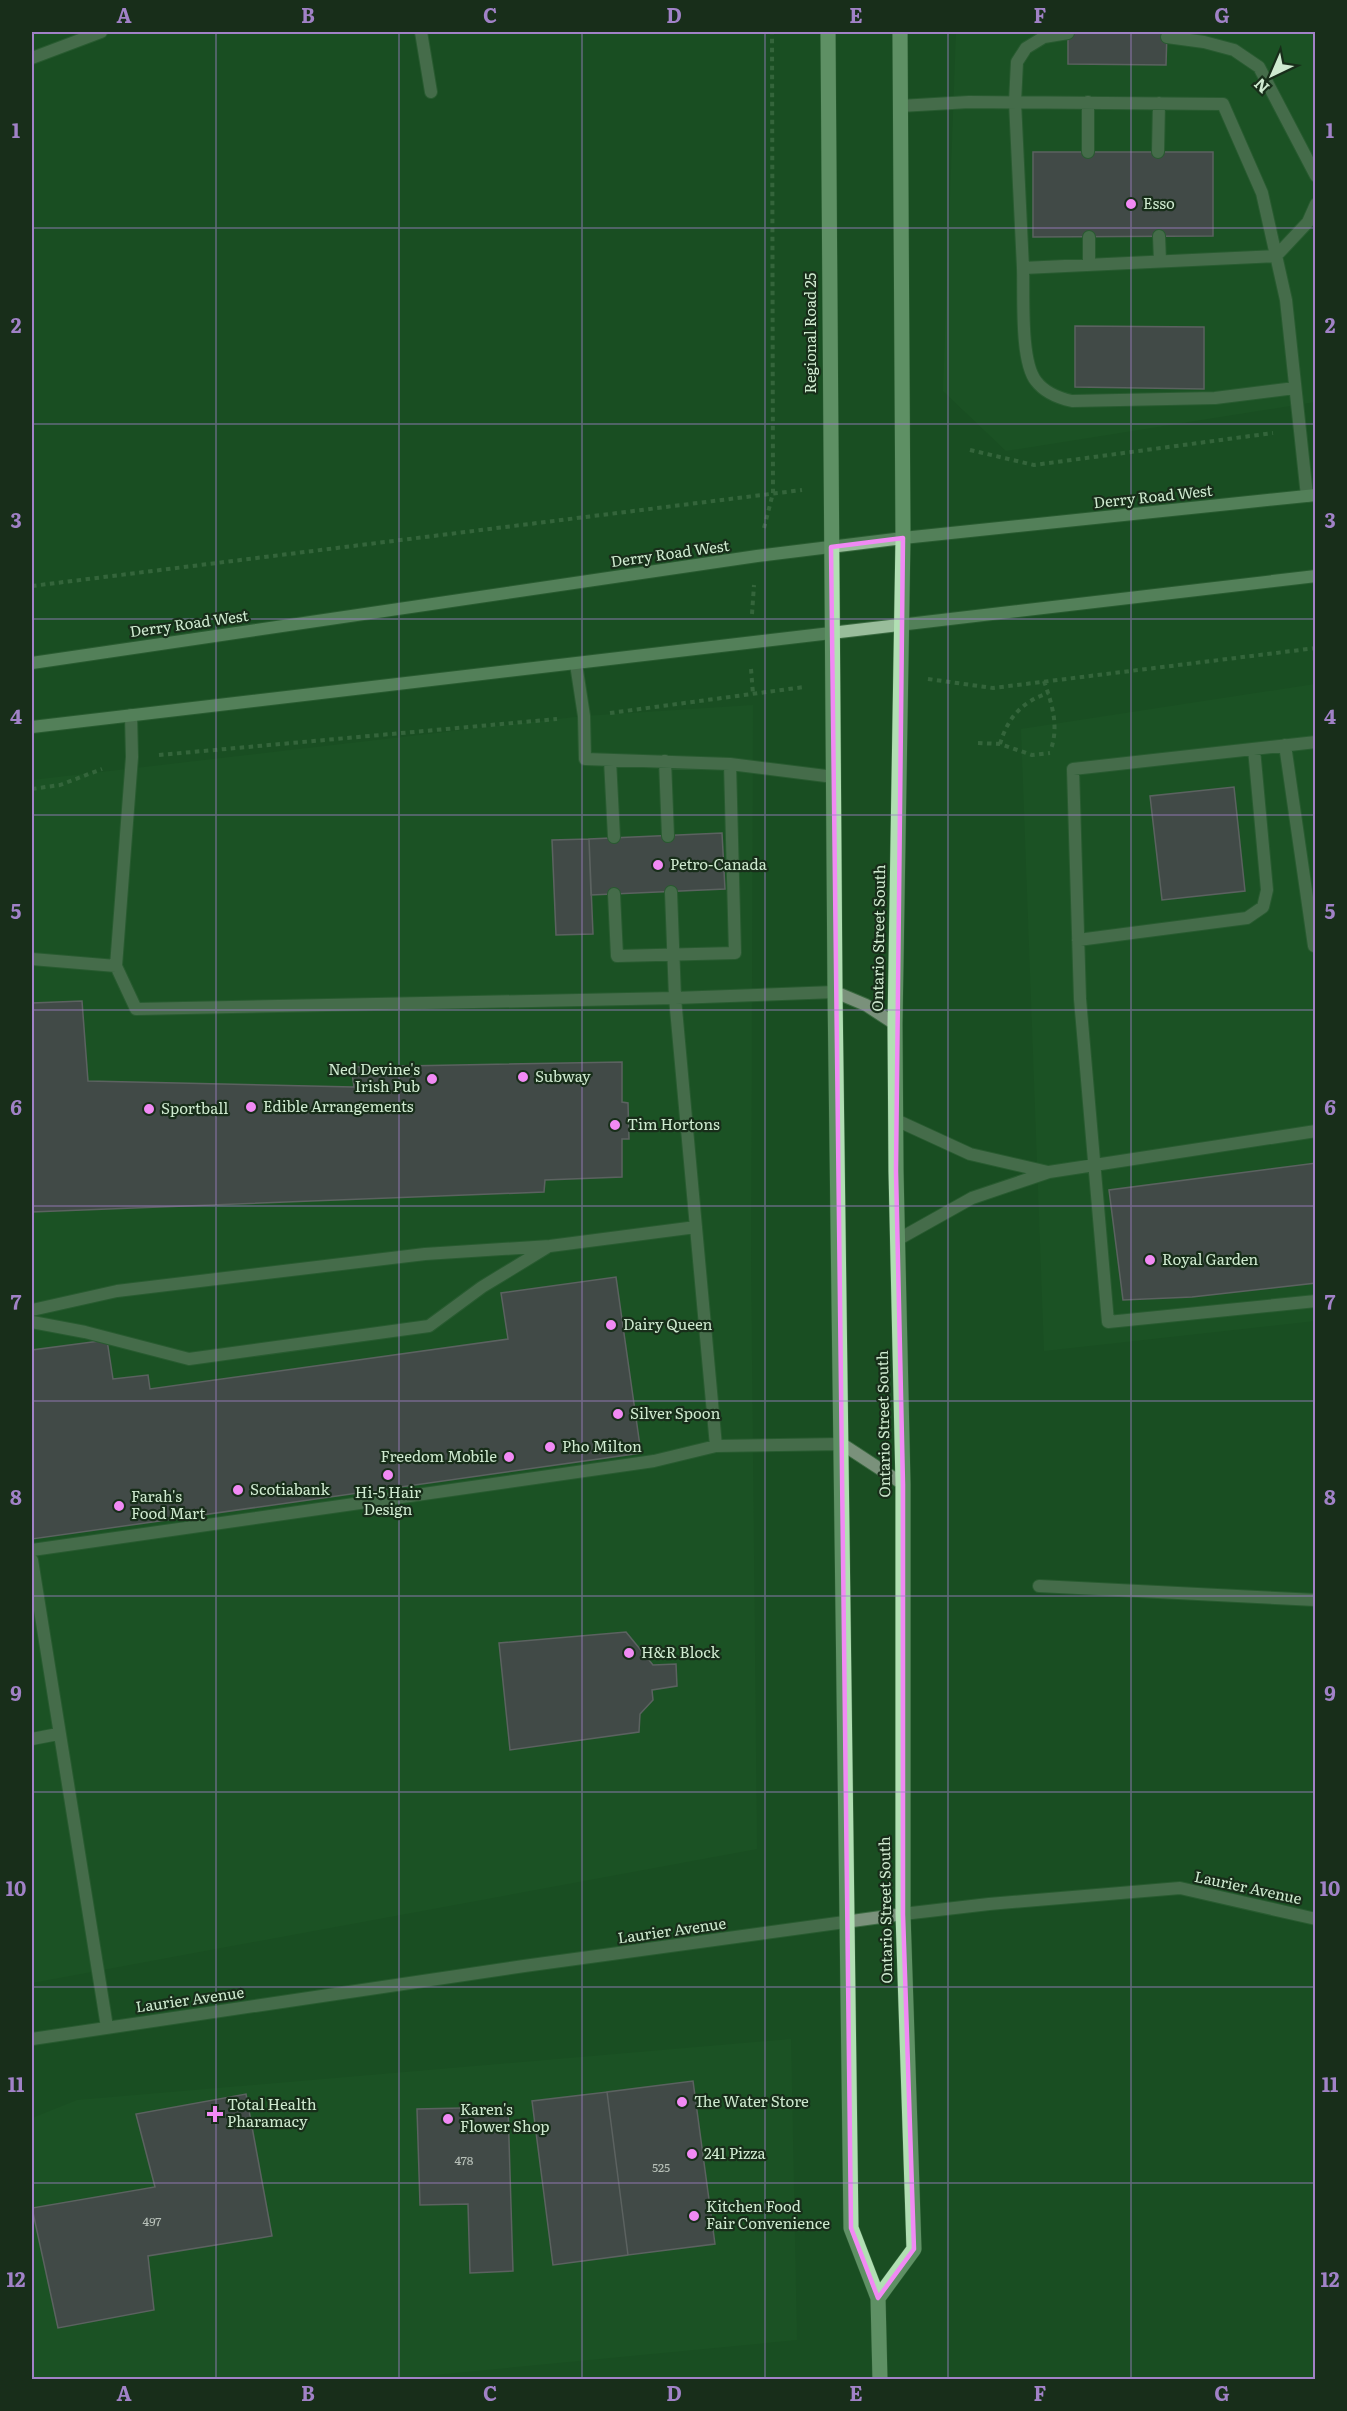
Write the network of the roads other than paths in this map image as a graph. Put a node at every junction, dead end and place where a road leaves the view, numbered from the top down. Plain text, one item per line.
1 (101, 32) edge
2 (421, 32) edge
3 (828, 32) edge
4 (900, 32) edge
5 (1068, 33) dead end
6 (1167, 37) dead end
7 (32, 58) edge
8 (431, 92) dead end
9 (1015, 102) junction
10 (1088, 102) junction
11 (1160, 103) junction
12 (900, 106) junction
13 (1088, 152) dead end
14 (1158, 152) dead end
15 (1316, 176) edge
16 (1316, 204) edge
17 (1159, 236) dead end
18 (1089, 237) dead end
19 (1276, 256) junction
20 (1160, 261) junction
21 (1089, 265) junction
22 (1023, 268) junction
23 (1295, 388) junction
24 (1311, 495) edge
25 (903, 538) junction
26 (831, 547) junction
27 (1316, 576) edge
28 (902, 626) junction
29 (832, 634) junction
30 (32, 663) edge
31 (576, 664) junction
32 (132, 715) junction
33 (32, 727) edge
34 (1316, 742) edge
35 (1285, 745) junction
36 (1254, 749) junction
37 (610, 760) junction
38 (666, 761) junction
39 (730, 764) junction
40 (834, 777) junction
41 (668, 836) dead end
42 (614, 837) dead end
43 (671, 892) dead end
44 (614, 894) dead end
45 (1078, 940) junction
46 (1314, 946) edge
47 (673, 954) junction
48 (32, 959) edge
49 (116, 966) junction
50 (835, 992) junction
51 (675, 998) junction
52 (895, 1024) junction
53 (896, 1120) junction
54 (1316, 1131) edge
55 (1094, 1165) junction
56 (1049, 1172) junction
57 (696, 1227) junction
58 (897, 1240) junction
59 (550, 1246) junction
60 (1316, 1301) edge
61 (32, 1310) edge
62 (32, 1322) edge
63 (842, 1444) junction
64 (716, 1446) junction
65 (903, 1484) junction
66 (32, 1550) edge
67 (32, 1560) edge
68 (1039, 1586) dead end
69 (1316, 1600) edge
70 (58, 1734) junction
71 (32, 1739) edge
72 (903, 1914) junction
73 (1316, 1919) edge
74 (848, 1922) junction
75 (107, 2027) junction
76 (32, 2039) edge
77 (878, 2298) junction
78 (880, 2379) edge

1 - 7 street
2 - 8 street
3 - 26 main road, Regional Road 25
4 - 12 main road
5 - 9 street
6 - 15 street
9 - 10 street
9 - 12 street
9 - 22 street
10 - 11 street
10 - 13 street
11 - 14 street
11 - 19 street
12 - 25 main road
16 - 19 street
17 - 20 street
18 - 21 street
19 - 20 street
19 - 23 street
20 - 21 street
21 - 22 street
22 - 23 street
23 - 24 street
24 - 25 main road, Derry Road West
25 - 26 main road, Derry Road West
25 - 28 main road, Ontario Street South
26 - 29 main road, Regional Road 25
26 - 30 main road, Derry Road West
27 - 28 main road
28 - 29 main road
28 - 52 main road, Ontario Street South
29 - 31 main road
29 - 40 main road
31 - 32 main road
31 - 37 street
32 - 33 main road
32 - 49 street
34 - 35 street
35 - 36 street
35 - 46 street
36 - 45 street
36 - 45 street
37 - 38 street
37 - 42 street
38 - 39 street
38 - 41 street
39 - 40 street
39 - 47 street
40 - 50 main road
43 - 47 street
44 - 47 street
45 - 55 street
47 - 51 street
48 - 49 street
49 - 51 street
50 - 51 street
50 - 52 street
50 - 63 main road
51 - 57 street
52 - 53 main road, Ontario Street South
53 - 56 street
53 - 58 main road, Ontario Street South
54 - 55 street
55 - 56 street
55 - 60 street
56 - 58 street
57 - 59 street
57 - 64 street
58 - 65 main road, Ontario Street South
59 - 61 street
59 - 62 street
63 - 64 street
63 - 65 street
63 - 74 main road
64 - 66 street
65 - 72 main road, Ontario Street South
67 - 70 street
68 - 69 street
70 - 71 street
70 - 75 street
72 - 73 street, Laurier Avenue
72 - 74 street, Laurier Avenue
72 - 77 main road, Ontario Street South
74 - 75 street, Laurier Avenue
74 - 77 main road
75 - 76 street, Laurier Avenue
77 - 78 main road

